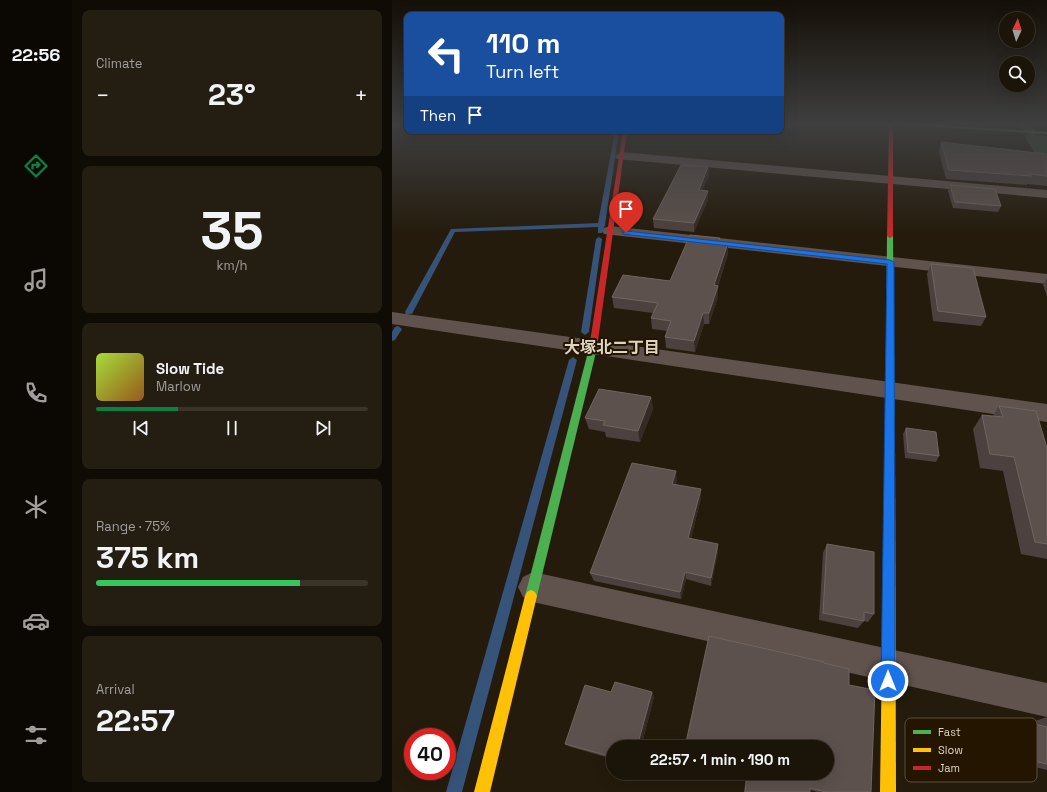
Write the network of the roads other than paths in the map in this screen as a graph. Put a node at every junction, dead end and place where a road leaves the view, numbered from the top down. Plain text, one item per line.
1 (621, 161) edge
2 (677, 161) edge
3 (890, 161) edge
4 (890, 180) junction
5 (1047, 194) edge
6 (610, 231) junction
7 (890, 262) junction
8 (1047, 279) edge
9 (392, 318) edge
10 (593, 346) junction
11 (890, 390) junction
12 (1047, 413) edge
13 (533, 587) junction
14 (888, 665) junction
15 (1047, 700) edge
16 (482, 792) edge
17 (888, 792) edge

1 - 6 street
2 - 4 street
3 - 4 street
4 - 5 street
4 - 7 street
6 - 7 street
6 - 10 street
7 - 8 street
7 - 11 street
9 - 10 street
10 - 11 street
10 - 13 street
11 - 12 street
11 - 14 street
13 - 14 street
13 - 16 street
14 - 15 street
14 - 17 street

